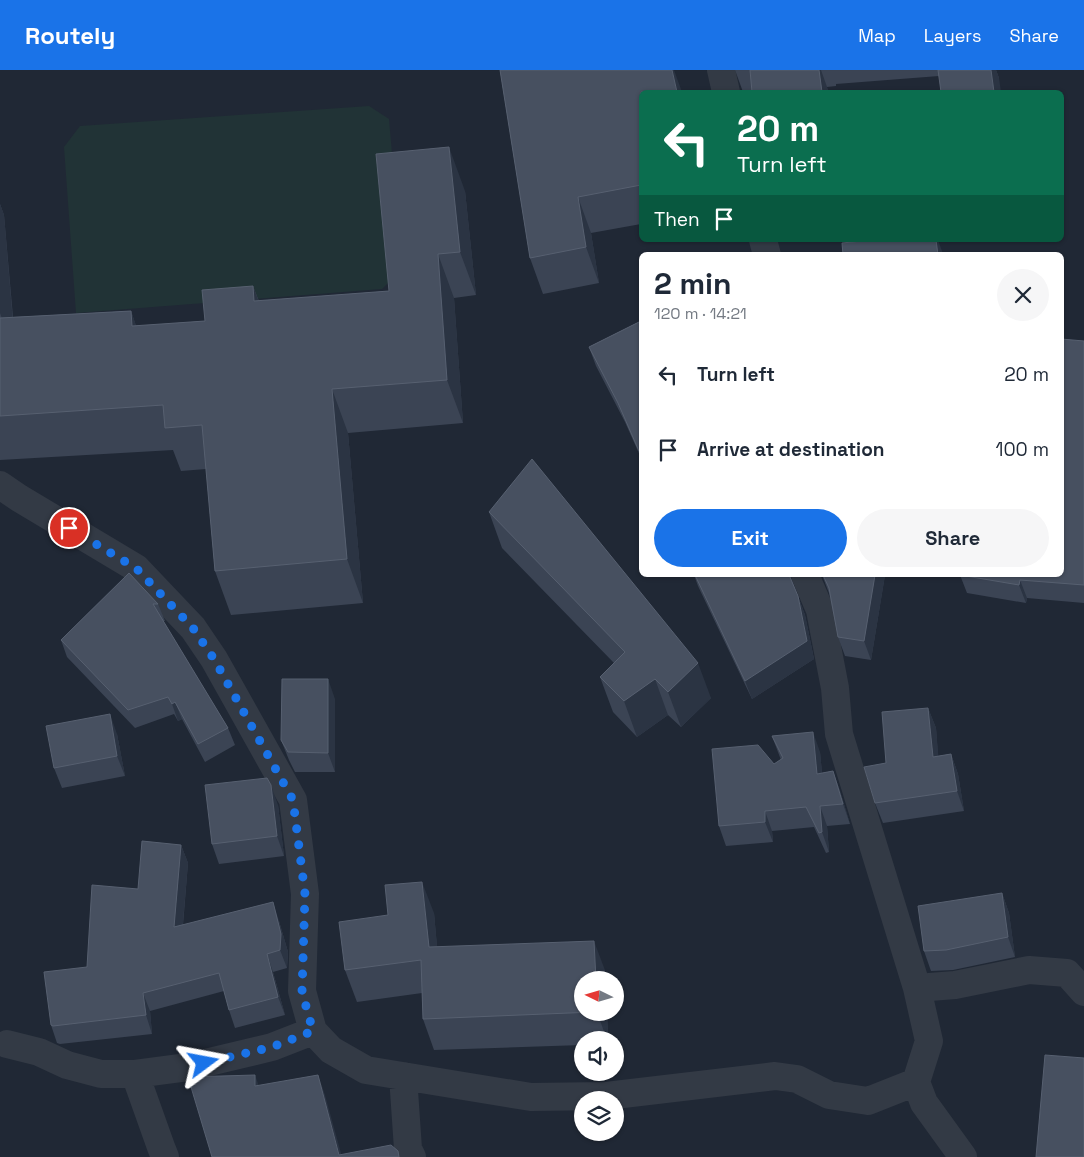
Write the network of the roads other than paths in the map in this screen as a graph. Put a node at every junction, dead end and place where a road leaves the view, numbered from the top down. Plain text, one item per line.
1 (721, 70) edge
2 (726, 90) edge
3 (0, 485) edge
4 (806, 577) edge
5 (918, 988) junction
6 (1084, 992) edge
7 (313, 1031) junction
8 (7, 1044) dead end
9 (135, 1074) junction
10 (403, 1076) junction
11 (916, 1082) junction
12 (165, 1157) edge
13 (412, 1157) edge
14 (963, 1157) edge

1 - 2 street
3 - 7 street
4 - 5 street
5 - 6 street
5 - 11 street
7 - 9 street
7 - 10 street
8 - 9 street
9 - 12 street
10 - 11 street
10 - 13 street
11 - 14 street

